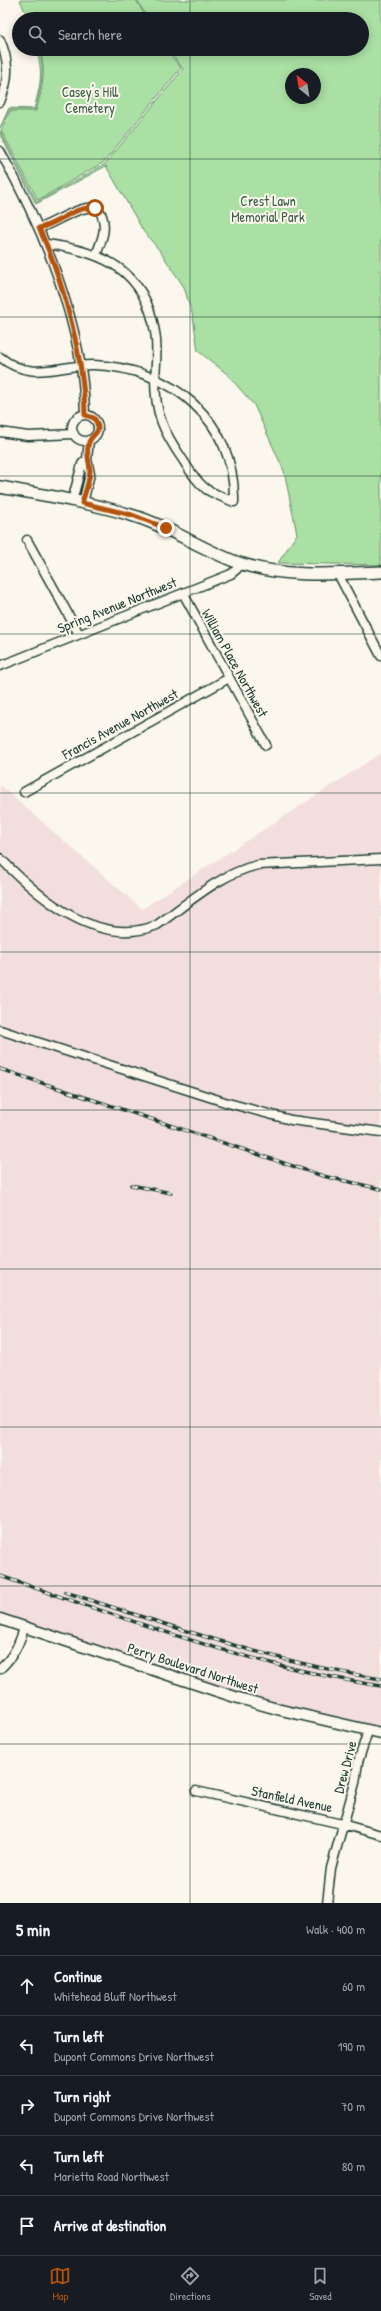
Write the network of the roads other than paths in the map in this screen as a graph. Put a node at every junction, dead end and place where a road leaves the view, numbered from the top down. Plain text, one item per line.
1 (0, 40) edge
2 (0, 102) edge
3 (0, 151) edge
4 (39, 228) junction
5 (47, 244) junction
6 (96, 254) junction
7 (0, 358) edge
8 (80, 367) junction
9 (156, 378) junction
10 (85, 415) junction
11 (0, 432) edge
12 (74, 434) junction
13 (89, 440) junction
14 (0, 487) edge
15 (77, 502) junction
16 (27, 540) dead end
17 (239, 563) junction
18 (381, 572) edge
19 (338, 574) junction
20 (183, 593) junction
21 (79, 634) junction
22 (381, 656) edge
23 (0, 666) edge
24 (229, 678) junction
25 (266, 745) dead end
26 (24, 792) dead end
27 (0, 858) edge
28 (381, 859) edge
29 (0, 1030) edge
30 (381, 1132) edge
31 (0, 1619) edge
32 (24, 1628) junction
33 (0, 1669) edge
34 (368, 1731) junction
35 (381, 1733) edge
36 (196, 1791) dead end
37 (342, 1824) junction
38 (381, 1835) edge
39 (327, 1903) edge

1 - 2 street
3 - 4 street
4 - 5 street
4 - 6 street
5 - 6 street
5 - 8 street
6 - 9 street
7 - 8 street
8 - 9 street
8 - 10 street
9 - 9 street
10 - 12 street
10 - 13 street
11 - 12 street
12 - 13 street
13 - 15 street
14 - 15 main road
15 - 17 main road
16 - 21 street
17 - 19 main road
17 - 20 street, Spring Avenue Northwest
18 - 19 main road
19 - 22 street
20 - 21 street, Spring Avenue Northwest
20 - 24 street, William Place Northwest
21 - 23 street, Spring Avenue Northwest
24 - 25 street, William Place Northwest
24 - 26 street, Francis Avenue Northwest
27 - 28 street
29 - 30 street
31 - 32 street, Perry Boulevard Northwest
32 - 33 street
32 - 34 street, Perry Boulevard Northwest
34 - 35 street, Perry Boulevard Northwest
34 - 37 street, Drew Drive
36 - 37 street, Stanfield Avenue
37 - 38 street, Stanfield Avenue
37 - 39 street, Drew Drive

